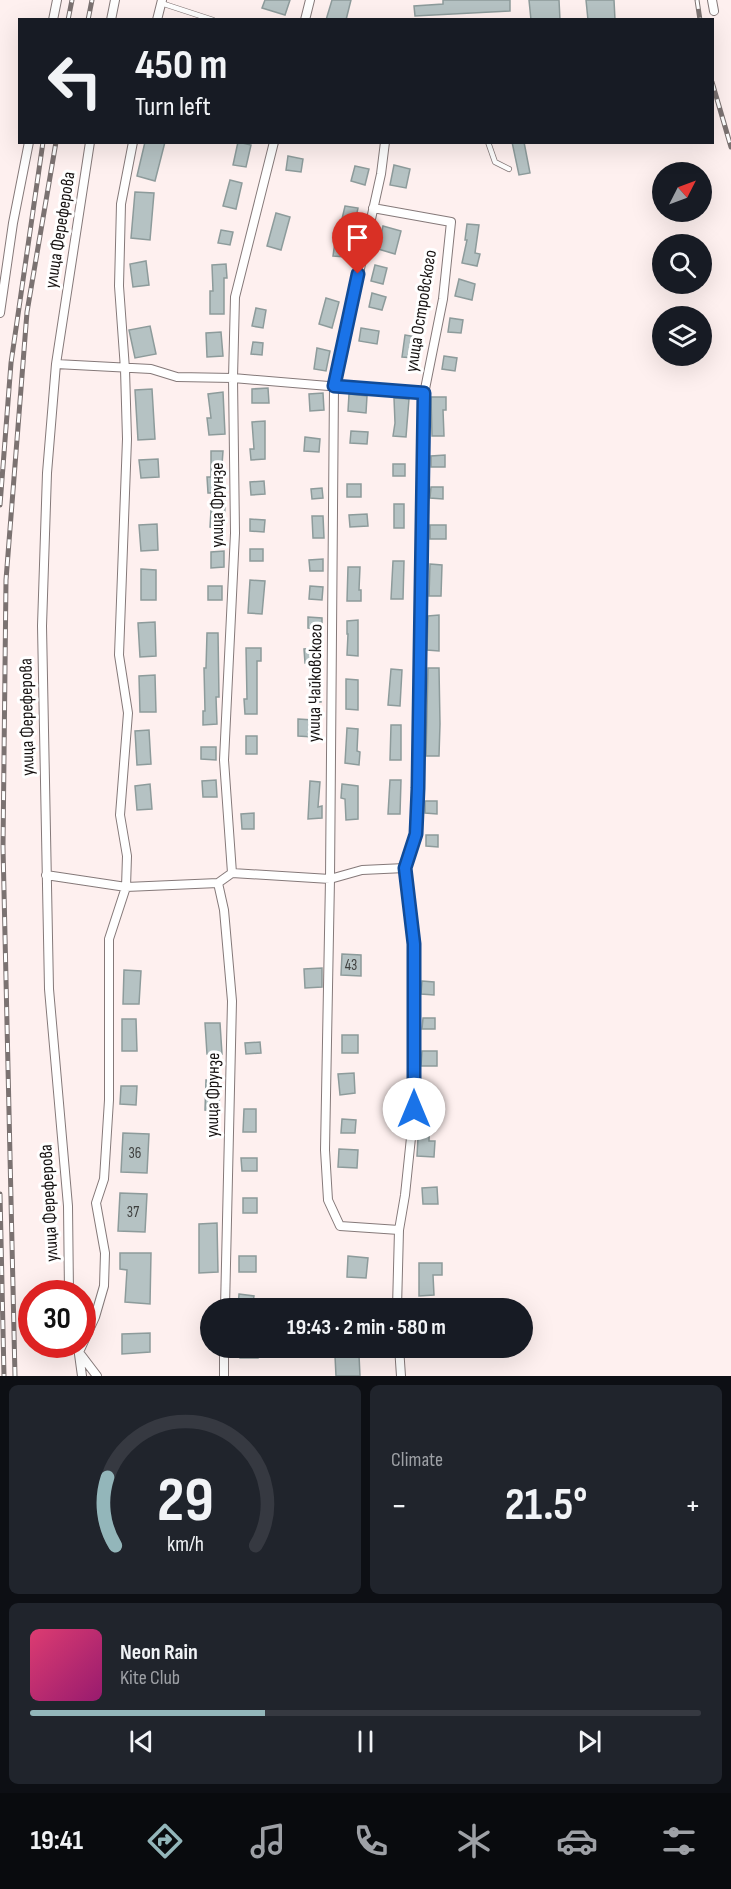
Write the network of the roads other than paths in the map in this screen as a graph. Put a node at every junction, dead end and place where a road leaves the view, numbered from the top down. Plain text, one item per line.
1 (57, 0) edge
2 (115, 0) edge
3 (310, 0) edge
4 (712, 0) edge
5 (161, 2) edge
6 (714, 11) dead end
7 (53, 18) edge
8 (111, 18) edge
9 (157, 18) edge
10 (207, 18) edge
11 (306, 18) edge
12 (29, 144) edge
13 (90, 144) edge
14 (133, 144) edge
15 (274, 144) edge
16 (385, 144) edge
17 (489, 144) edge
18 (509, 169) dead end
19 (373, 207) junction
20 (0, 313) edge
21 (56, 364) junction
22 (124, 369) junction
23 (233, 378) junction
24 (334, 386) junction
25 (424, 393) junction
26 (405, 868) junction
27 (232, 873) junction
28 (46, 875) junction
29 (330, 879) junction
30 (218, 883) junction
31 (126, 887) junction
32 (399, 1230) junction
33 (69, 1280) edge
34 (225, 1298) edge
35 (397, 1298) edge
36 (96, 1314) edge
37 (80, 1358) edge
38 (85, 1358) edge
39 (225, 1358) edge
40 (400, 1358) edge
41 (82, 1376) edge
42 (97, 1376) edge
43 (224, 1376) edge
44 (401, 1376) edge

1 - 7 street
2 - 8 street
3 - 11 street
4 - 6 street
5 - 9 street
5 - 10 lane
12 - 20 street
13 - 21 street, улица Фереферова
14 - 22 street
15 - 23 street, улица Фрунзе
16 - 19 street, улица Чайковского
17 - 18 lane
19 - 24 street, улица Чайковского
19 - 25 street, улица Островского
21 - 22 street
21 - 28 street, улица Фереферова
22 - 23 street
22 - 31 street
23 - 24 street
23 - 27 street, улица Фрунзе
24 - 25 street
24 - 29 street, улица Чайковского
25 - 26 street, улица Островского
26 - 29 street
26 - 32 street, улица Островского
27 - 29 street
27 - 30 street
28 - 31 street
28 - 33 street, улица Фереферова
29 - 32 street, улица Чайковского
30 - 31 street
30 - 34 street, улица Фрунзе
31 - 36 street
32 - 35 street, улица Островского
37 - 41 street
38 - 42 street
39 - 43 street
40 - 44 street

